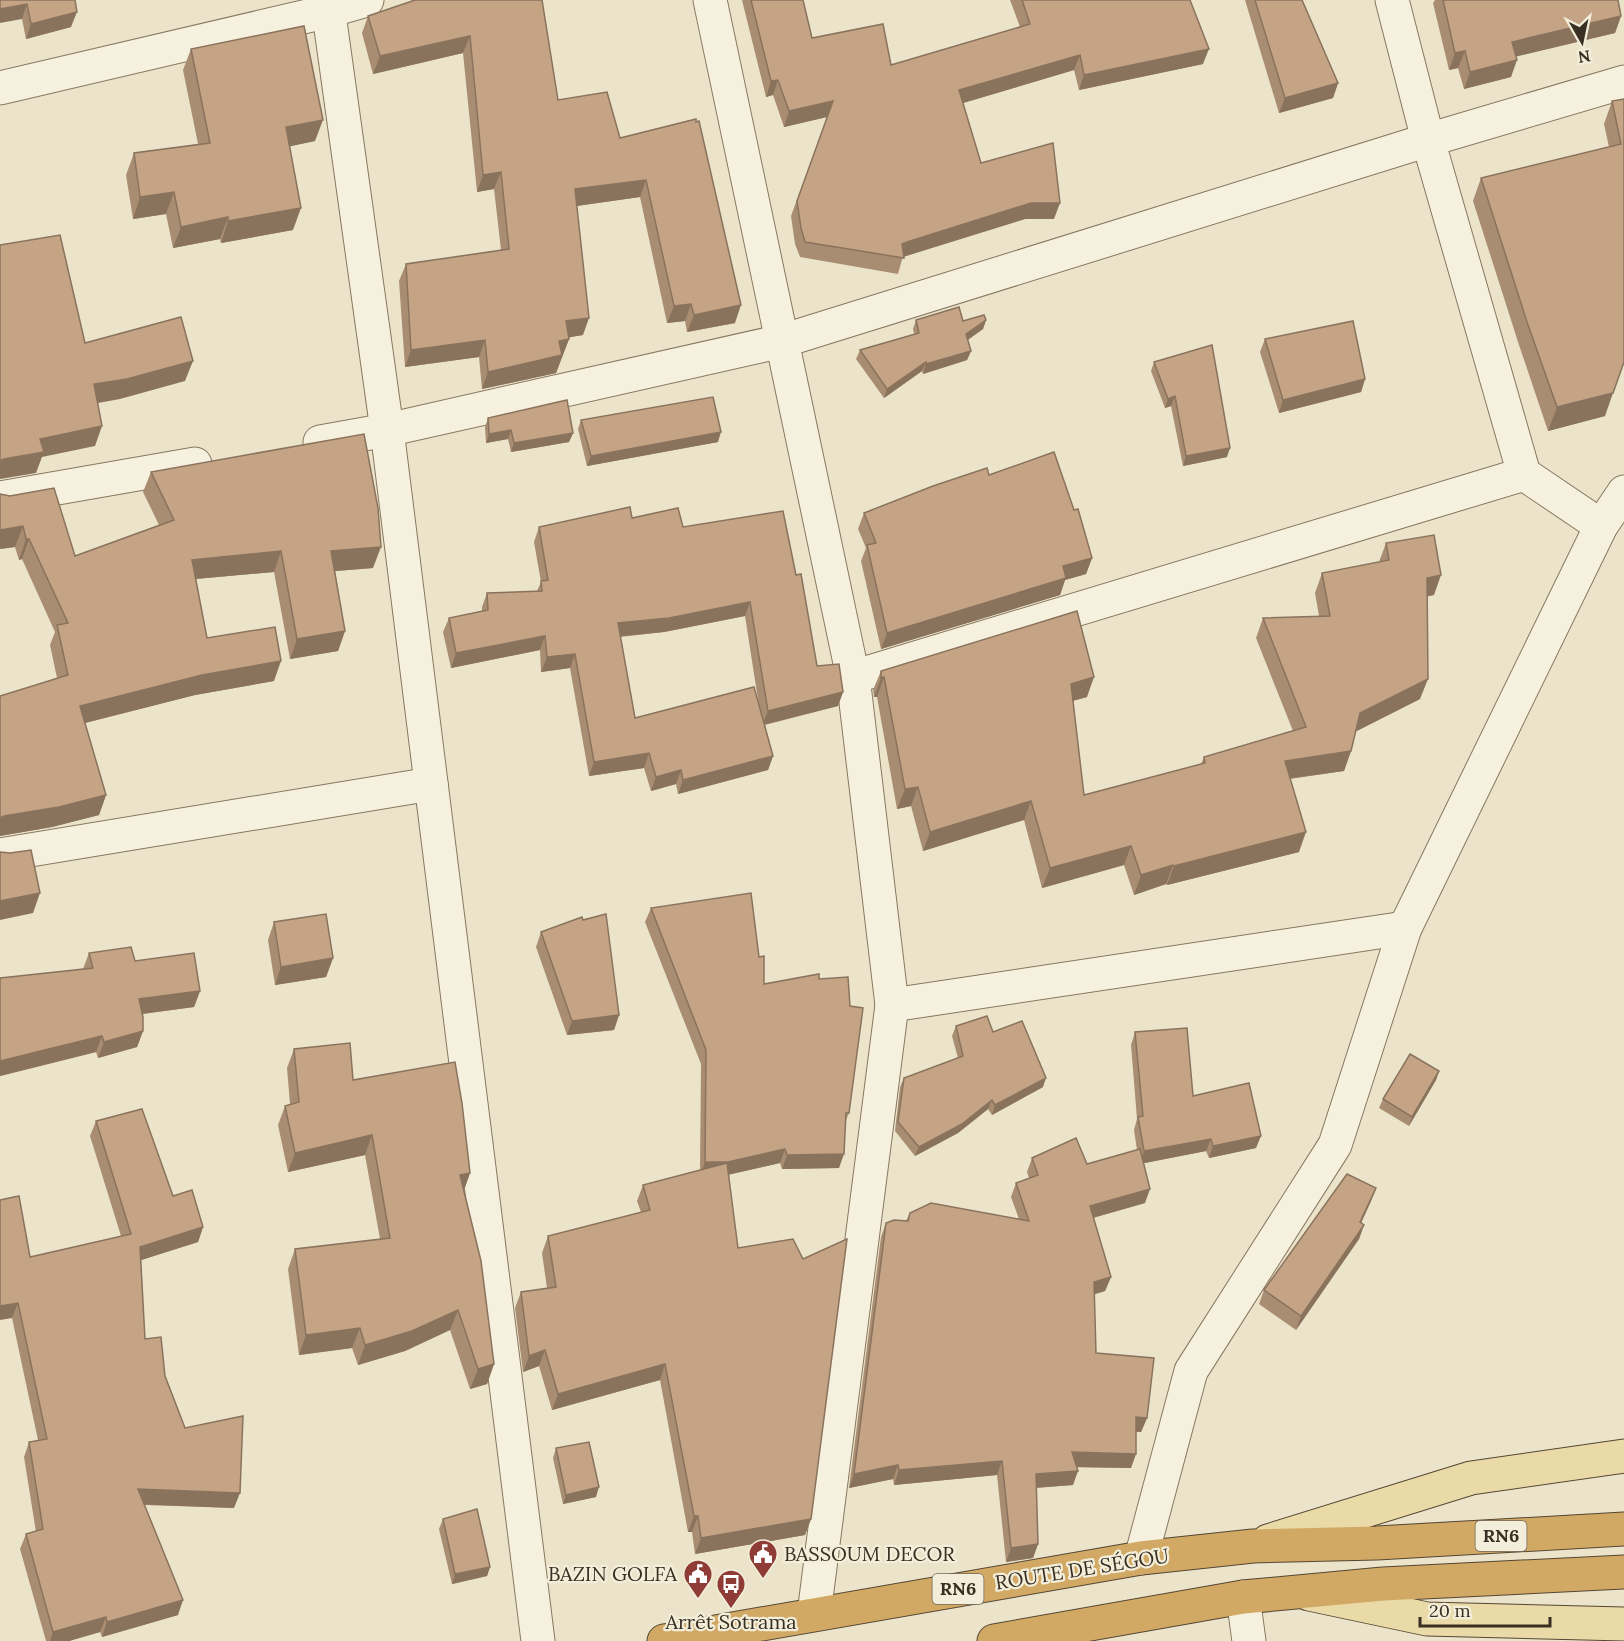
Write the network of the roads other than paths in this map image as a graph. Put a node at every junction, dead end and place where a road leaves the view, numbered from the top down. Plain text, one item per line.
1 (367, 0) edge
2 (710, 0) edge
3 (1392, 0) edge
4 (328, 5) edge
5 (1624, 82) edge
6 (0, 88) edge
7 (1428, 140) junction
8 (782, 341) junction
9 (387, 430) junction
10 (293, 447) edge
11 (223, 459) edge
12 (1524, 474) junction
13 (1624, 492) edge
14 (0, 498) edge
15 (1601, 526) junction
16 (853, 677) junction
17 (431, 784) junction
18 (0, 855) edge
19 (1405, 928) junction
20 (892, 1005) junction
21 (1624, 1456) edge
22 (1624, 1529) edge
23 (1253, 1546) junction
24 (1141, 1558) junction
25 (1624, 1572) edge
26 (1296, 1592) junction
27 (1243, 1597) junction
28 (814, 1614) junction
29 (1624, 1624) edge
30 (1428, 1630) edge
31 (537, 1641) edge
32 (664, 1641) edge
33 (994, 1641) edge
34 (1249, 1641) edge

1 - 4 street
2 - 8 street
3 - 7 street
4 - 6 street
4 - 9 street
5 - 7 street
7 - 8 street
7 - 12 street
8 - 9 street
8 - 16 street
9 - 10 street
9 - 17 street
11 - 14 street
12 - 15 street
12 - 16 street
13 - 15 street
15 - 19 street
16 - 20 street
17 - 18 street
17 - 31 street
19 - 20 street
19 - 24 street
20 - 28 street
21 - 23 main road, ROUTE DE SÉGOU
22 - 23 highway, ROUTE DE SÉGOU / RN6
23 - 24 highway, ROUTE DE SÉGOU / RN6
24 - 28 highway, ROUTE DE SÉGOU / RN6
25 - 26 highway, RN6
26 - 27 highway, RN6
26 - 30 main road
27 - 33 highway, RN6
27 - 34 street
28 - 32 highway, ROUTE DE SÉGOU / RN6
29 - 30 main road

